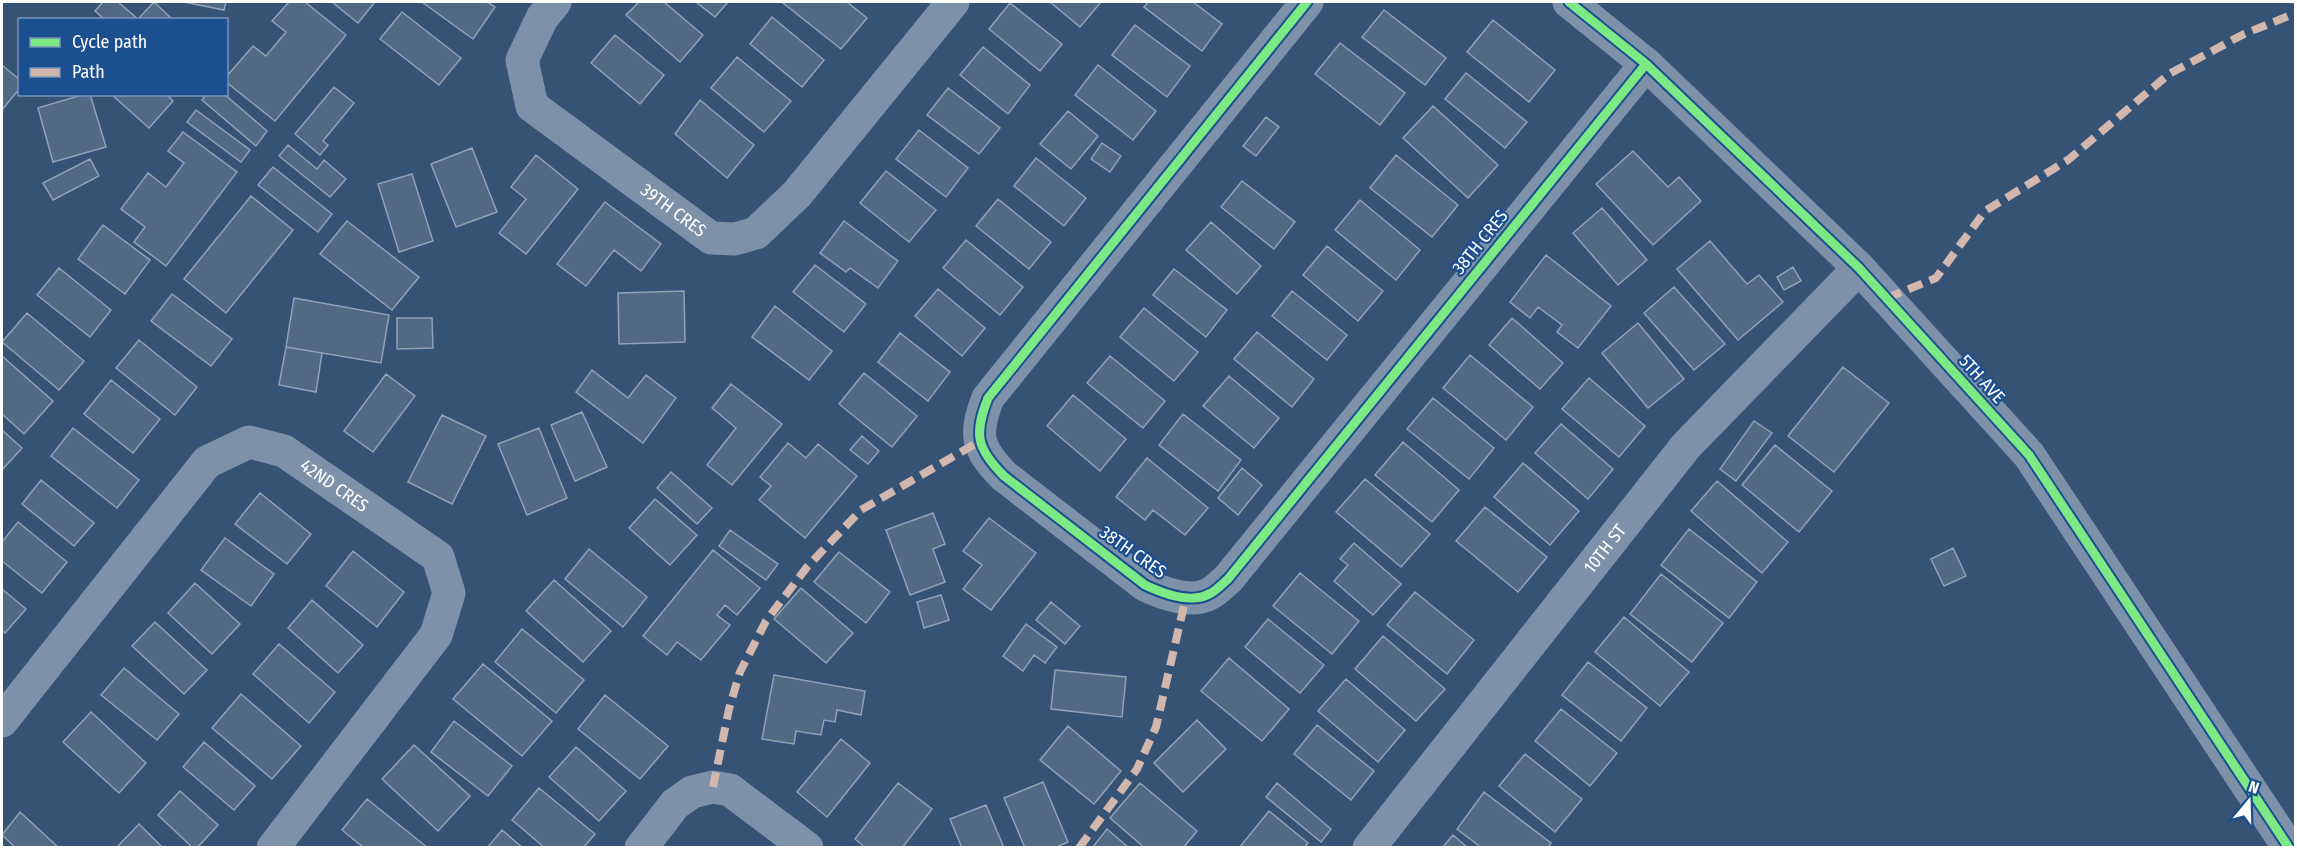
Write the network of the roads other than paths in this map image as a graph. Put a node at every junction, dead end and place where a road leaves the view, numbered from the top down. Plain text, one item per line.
1 (555, 2) edge
2 (953, 2) edge
3 (1307, 2) edge
4 (1569, 2) edge
5 (1646, 64) junction
6 (1859, 267) junction
7 (2, 721) edge
8 (273, 848) edge
9 (641, 848) edge
10 (807, 848) edge
11 (1369, 848) edge
12 (2289, 848) edge

1 - 2 street, 39TH CRES
3 - 5 street, 38TH CRES
4 - 5 street, 5TH AVE
5 - 6 street, 5TH AVE
6 - 11 street, 10TH ST
6 - 12 street, 5TH AVE
7 - 8 street, 42ND CRES
9 - 10 street

